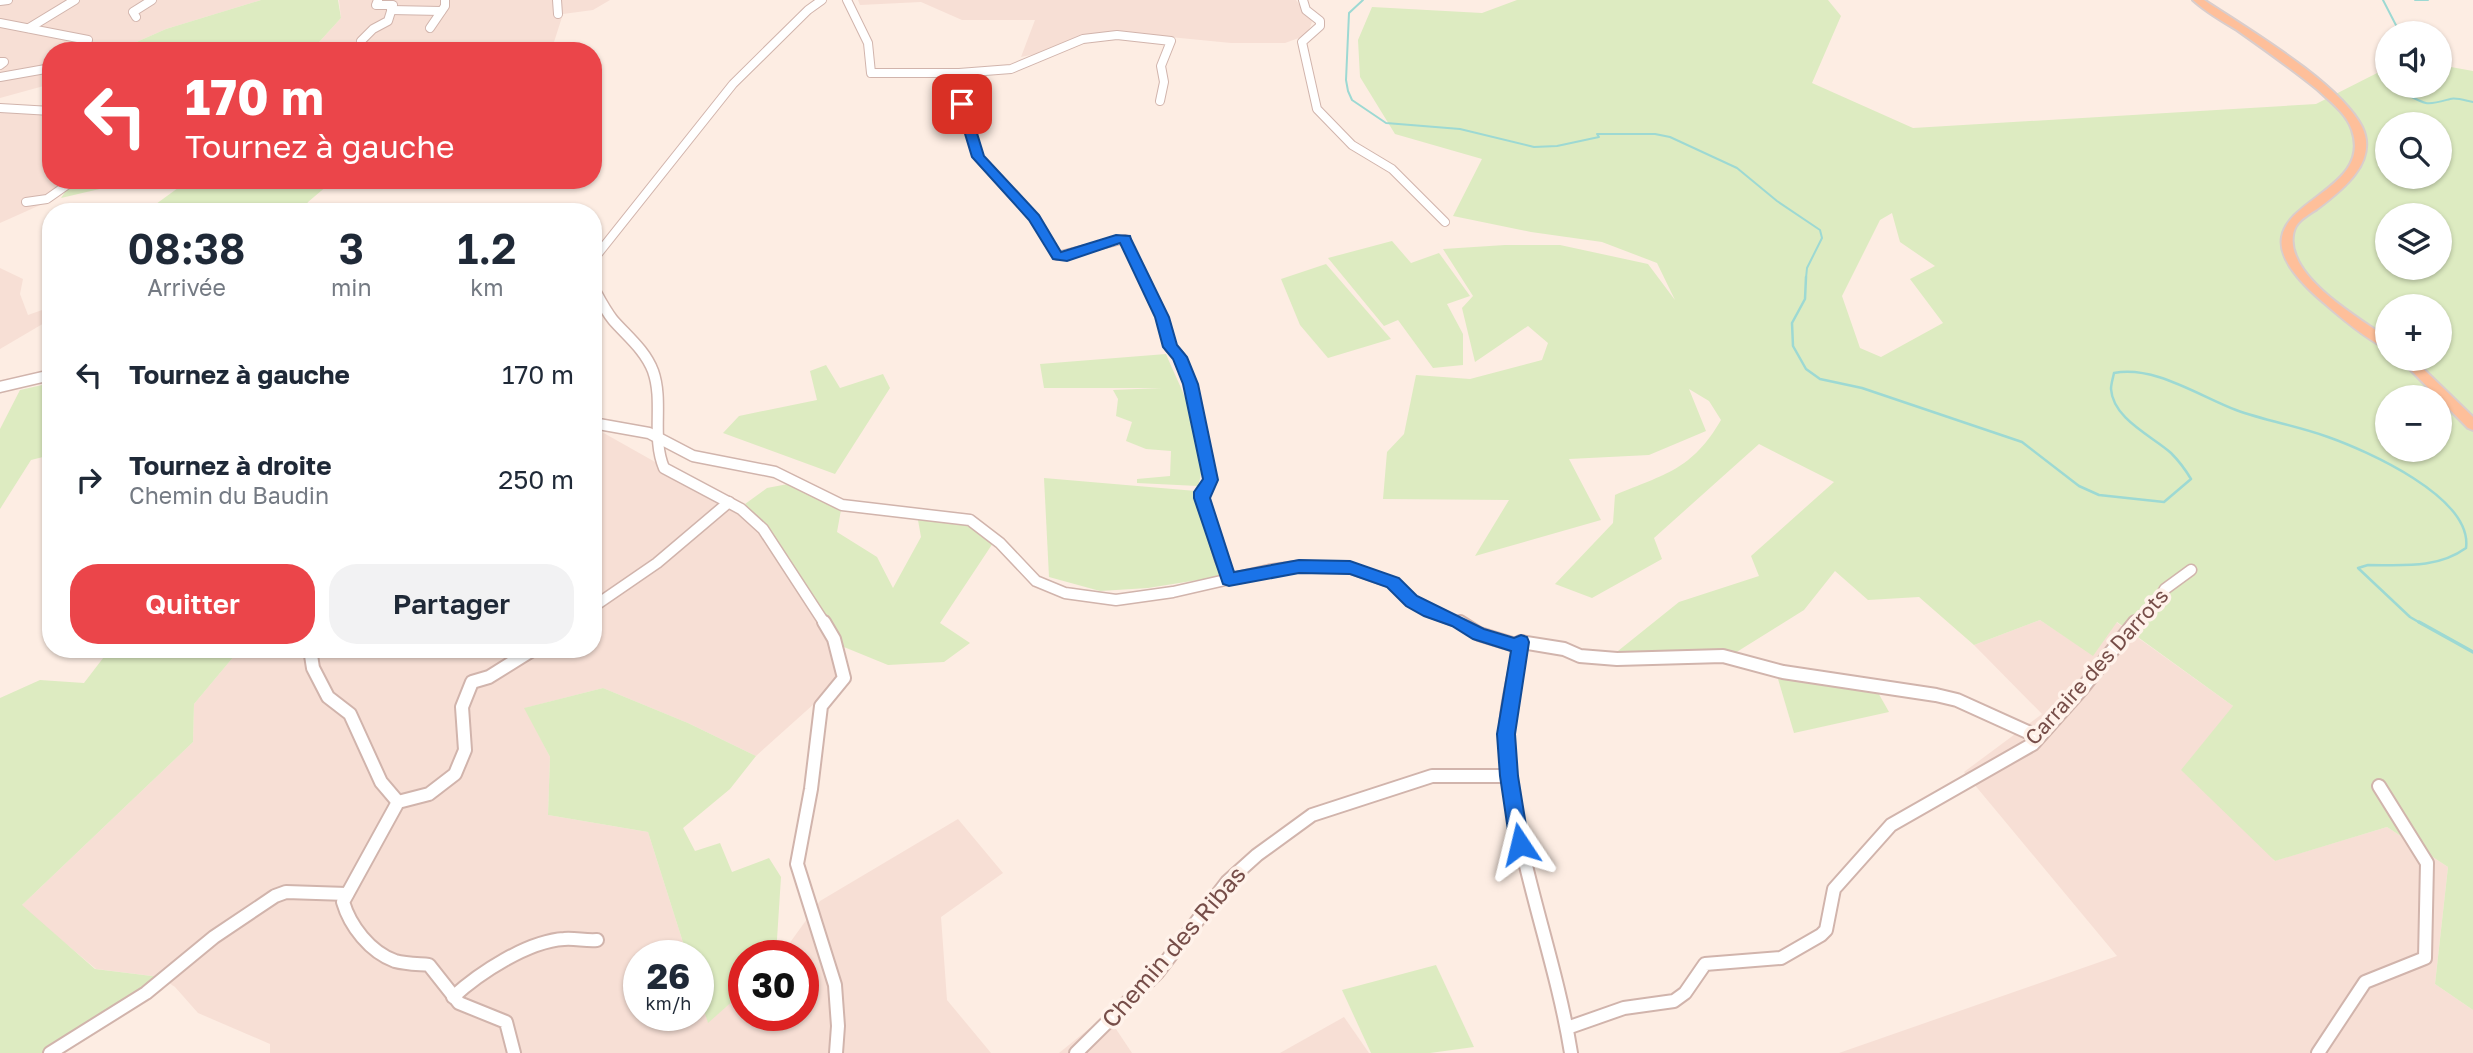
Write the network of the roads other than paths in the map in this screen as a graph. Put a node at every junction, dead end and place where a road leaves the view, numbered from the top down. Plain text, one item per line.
1 (8, 0) edge
2 (75, 0) edge
3 (152, 0) edge
4 (378, 0) edge
5 (445, 0) edge
6 (557, 0) edge
7 (822, 0) edge
8 (847, 0) edge
9 (1303, 0) edge
10 (2198, 0) edge
11 (0, 1) edge
12 (391, 10) junction
13 (441, 11) junction
14 (558, 14) dead end
15 (136, 17) dead end
16 (0, 23) edge
17 (29, 28) junction
18 (430, 29) dead end
19 (88, 40) dead end
20 (361, 41) dead end
21 (42, 70) edge
22 (959, 73) junction
23 (0, 77) edge
24 (1160, 102) dead end
25 (0, 108) edge
26 (42, 110) edge
27 (61, 189) edge
28 (26, 202) dead end
29 (1445, 222) dead end
30 (602, 249) edge
31 (602, 303) edge
32 (2375, 335) edge
33 (2418, 371) edge
34 (42, 377) edge
35 (0, 387) edge
36 (602, 424) edge
37 (2473, 425) edge
38 (661, 438) junction
39 (729, 502) junction
40 (2192, 570) dead end
41 (1229, 579) junction
42 (602, 601) edge
43 (1521, 642) junction
44 (311, 658) edge
45 (520, 658) edge
46 (2035, 741) junction
47 (1509, 776) junction
48 (2379, 786) dead end
49 (398, 802) junction
50 (347, 894) junction
51 (597, 940) dead end
52 (453, 997) junction
53 (1567, 1028) junction
54 (50, 1053) edge
55 (514, 1053) edge
56 (836, 1053) edge
57 (1076, 1053) edge
58 (1571, 1053) edge
59 (2318, 1053) edge

1 - 11 street
2 - 17 street
3 - 15 street
4 - 12 street
5 - 13 street
6 - 14 street
7 - 30 street
8 - 22 street
9 - 29 street
10 - 32 main road
12 - 13 street
12 - 20 street
13 - 18 street
16 - 17 street
17 - 19 street
21 - 23 street
22 - 24 street
22 - 41 street
25 - 26 street
27 - 28 street
31 - 38 street
33 - 37 main road
34 - 35 street
36 - 38 street
38 - 39 street
38 - 41 street
39 - 42 street
39 - 56 street
40 - 46 street, Carraire des Darrots
41 - 43 street
43 - 46 street
43 - 47 street
44 - 49 street
45 - 49 street
46 - 53 street, Carraire des Darrots
47 - 53 street
47 - 57 street, Chemin des Ribas
48 - 59 street
49 - 50 street
50 - 52 street
50 - 54 street
51 - 52 street
52 - 55 street
53 - 58 street

